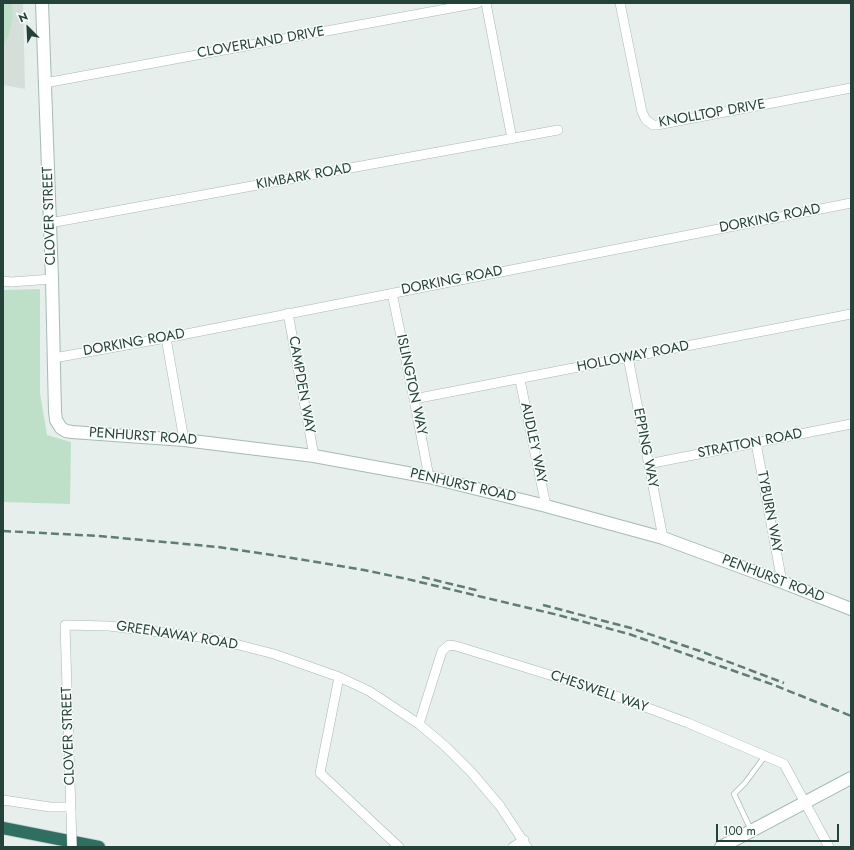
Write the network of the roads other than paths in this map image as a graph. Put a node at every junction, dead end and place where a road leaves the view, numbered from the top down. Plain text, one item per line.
1 (42, 3) edge
2 (478, 3) edge
3 (486, 3) edge
4 (620, 3) edge
5 (45, 83) junction
6 (851, 88) edge
7 (558, 130) dead end
8 (512, 138) junction
9 (851, 203) edge
10 (50, 223) junction
11 (52, 279) junction
12 (3, 281) edge
13 (392, 293) junction
14 (288, 313) junction
15 (851, 314) edge
16 (166, 338) junction
17 (628, 357) junction
18 (54, 358) junction
19 (520, 380) junction
20 (414, 399) junction
21 (851, 424) edge
22 (61, 428) joint
23 (184, 440) junction
24 (756, 443) junction
25 (314, 456) junction
26 (648, 464) junction
27 (429, 477) junction
28 (546, 506) junction
29 (663, 538) junction
30 (782, 582) junction
31 (851, 609) edge
32 (65, 625) joint
33 (339, 677) junction
34 (419, 724) junction
35 (765, 756) junction
36 (851, 778) edge
37 (3, 800) edge
38 (806, 803) junction
39 (71, 810) junction
40 (3, 828) edge
41 (752, 832) junction
42 (526, 844) edge
43 (72, 847) edge
44 (99, 847) edge
45 (399, 847) edge
46 (513, 847) edge
47 (721, 847) edge
48 (829, 847) edge

1 - 5 street, CLOVER STREET
2 - 5 street, CLOVERLAND DRIVE
3 - 8 street
4 - 6 street, KNOLLTOP DRIVE
5 - 10 street, CLOVER STREET
7 - 8 street, KIMBARK ROAD
8 - 10 street, KIMBARK ROAD
9 - 13 street, DORKING ROAD
10 - 11 street, CLOVER STREET
11 - 12 street
11 - 18 street, CLOVER STREET
13 - 14 street, DORKING ROAD
13 - 20 street, ISLINGTON WAY
14 - 16 street, DORKING ROAD
14 - 25 street, CAMPDEN WAY
15 - 17 street, HOLLOWAY ROAD
16 - 18 street, DORKING ROAD
16 - 23 street
17 - 19 street, HOLLOWAY ROAD
17 - 26 street, EPPING WAY
18 - 22 street, CLOVER STREET
19 - 20 street, HOLLOWAY ROAD
19 - 28 street, AUDLEY WAY
20 - 27 street, ISLINGTON WAY
21 - 24 street, STRATTON ROAD
22 - 23 street, PENHURST ROAD
23 - 25 street, PENHURST ROAD
24 - 26 street, STRATTON ROAD
24 - 30 street, TYBURN WAY
25 - 27 street, PENHURST ROAD
26 - 29 street, EPPING WAY
27 - 28 street, PENHURST ROAD
28 - 29 street, PENHURST ROAD
29 - 30 street, PENHURST ROAD
30 - 31 street, PENHURST ROAD
32 - 33 street, GREENAWAY ROAD
32 - 39 street, CLOVER STREET
33 - 34 street, GREENAWAY ROAD
33 - 45 street
34 - 35 street, CHESWELL WAY
34 - 42 street, GREENAWAY ROAD
35 - 38 street, CHESWELL WAY
35 - 41 lane
36 - 38 street
37 - 39 street
38 - 41 street
38 - 48 street, CHESWELL WAY
39 - 43 street, CLOVER STREET, bridge
40 - 44 highway
41 - 47 street
42 - 46 street

